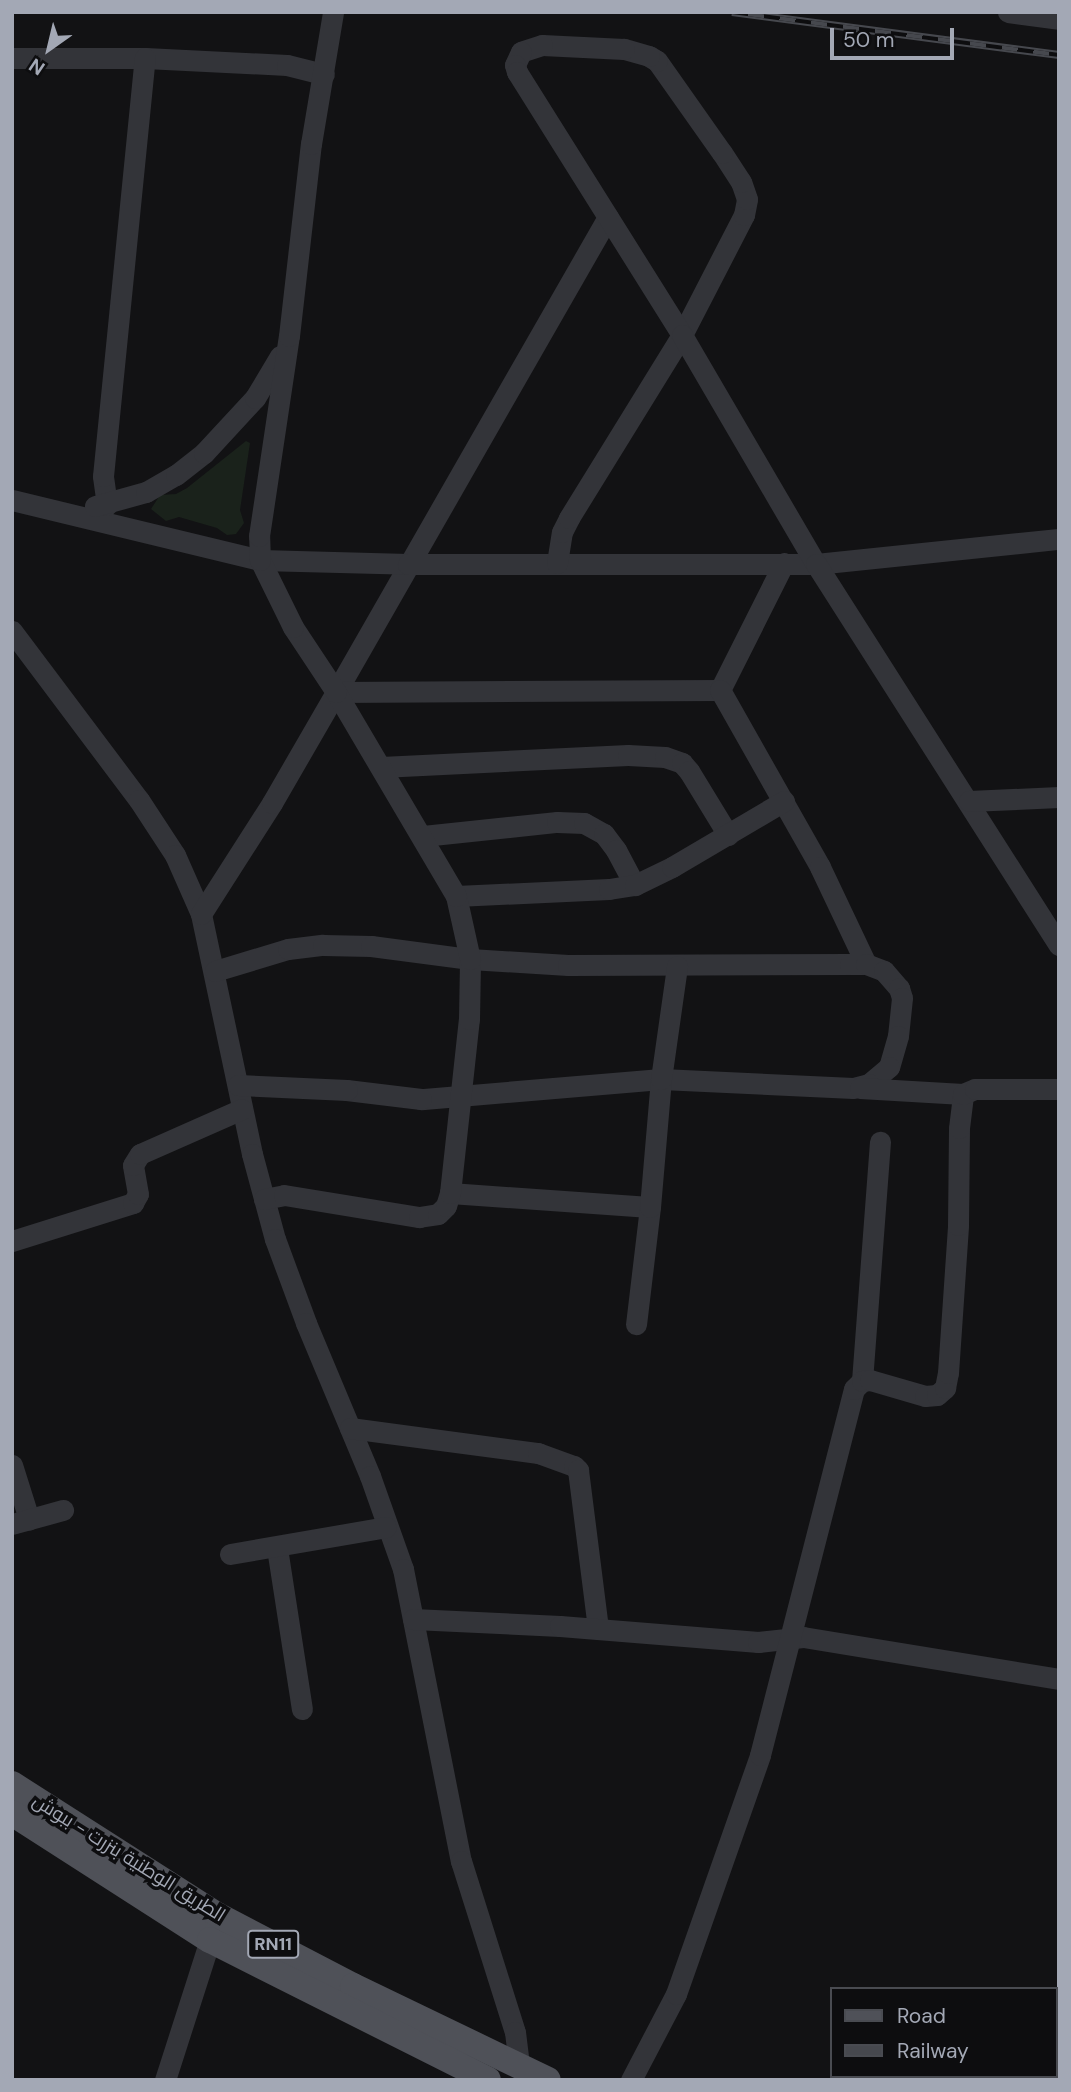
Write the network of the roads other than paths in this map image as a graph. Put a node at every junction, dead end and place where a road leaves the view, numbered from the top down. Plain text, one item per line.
1 (333, 12) edge
2 (1008, 12) edge
3 (1059, 19) edge
4 (12, 58) edge
5 (145, 58) junction
6 (324, 74) junction
7 (608, 217) junction
8 (682, 335) junction
9 (289, 336) junction
10 (12, 500) edge
11 (107, 505) junction
12 (54, 509) junction
13 (1059, 539) edge
14 (260, 560) junction
15 (557, 563) junction
16 (784, 563) junction
17 (408, 564) junction
18 (816, 564) junction
19 (12, 631) edge
20 (720, 690) junction
21 (336, 692) junction
22 (381, 767) junction
23 (1059, 797) edge
24 (784, 801) junction
25 (969, 801) junction
26 (728, 835) junction
27 (423, 836) junction
28 (635, 885) junction
29 (456, 896) junction
30 (201, 914) junction
31 (1059, 945) edge
32 (470, 959) junction
33 (866, 964) junction
34 (677, 966) junction
35 (215, 971) junction
36 (661, 1079) junction
37 (238, 1085) junction
38 (853, 1088) junction
39 (1059, 1089) edge
40 (963, 1094) junction
41 (460, 1095) junction
42 (242, 1109) junction
43 (880, 1142) dead end
44 (450, 1193) junction
45 (264, 1199) junction
46 (650, 1207) junction
47 (12, 1241) edge
48 (636, 1324) dead end
49 (862, 1381) junction
50 (350, 1428) junction
51 (12, 1465) edge
52 (63, 1510) dead end
53 (21, 1522) edge
54 (386, 1527) junction
55 (277, 1548) junction
56 (230, 1554) dead end
57 (413, 1619) junction
58 (597, 1629) junction
59 (792, 1638) junction
60 (1059, 1679) edge
61 (302, 1709) dead end
62 (12, 1784) edge
63 (12, 1813) edge
64 (210, 1940) junction
65 (519, 2066) junction
66 (165, 2080) edge
67 (488, 2080) edge
68 (548, 2080) edge
69 (631, 2080) edge

1 - 6 street
2 - 3 street
4 - 5 street
5 - 6 street
5 - 11 street
6 - 9 street
7 - 8 street
7 - 8 street
7 - 17 street
8 - 15 street
8 - 18 street
9 - 11 street
9 - 14 street
10 - 12 street
11 - 12 street
12 - 14 street
13 - 18 street
14 - 17 street
14 - 21 street
15 - 16 street
15 - 17 street
16 - 18 street
16 - 20 street
17 - 21 street
18 - 25 street
19 - 30 street
20 - 21 street
20 - 24 street
21 - 22 street
21 - 30 street
22 - 26 street
22 - 27 street
23 - 25 street
24 - 26 street
24 - 33 street
25 - 31 street
26 - 28 street
27 - 28 street
27 - 29 street
28 - 29 street
29 - 32 street
30 - 35 street
32 - 34 street
32 - 35 street
32 - 41 street
33 - 34 street
33 - 38 street
34 - 36 street
35 - 37 street
36 - 38 street
36 - 41 street
36 - 46 street
37 - 41 street
37 - 42 street
38 - 40 street
39 - 40 street
40 - 49 street
41 - 44 street
42 - 45 street
42 - 47 street
43 - 49 street
44 - 45 street
44 - 46 street
45 - 50 street
46 - 48 street
49 - 59 street
50 - 54 street
50 - 58 street
51 - 53 street
52 - 53 street
54 - 55 street
54 - 57 street
55 - 56 street
55 - 61 street
57 - 58 street
57 - 65 street
58 - 59 street
59 - 60 street
59 - 69 street
62 - 65 main road, الطريق الوطنية بنزرت - ببوش / RN11
63 - 64 main road, الطريق الوطنية بنزرت - ببوش / RN11
64 - 66 street
64 - 67 main road, الطريق الوطنية بنزرت - ببوش / RN11
65 - 68 main road, الطريق الوطنية بنزرت - ببوش / RN11

